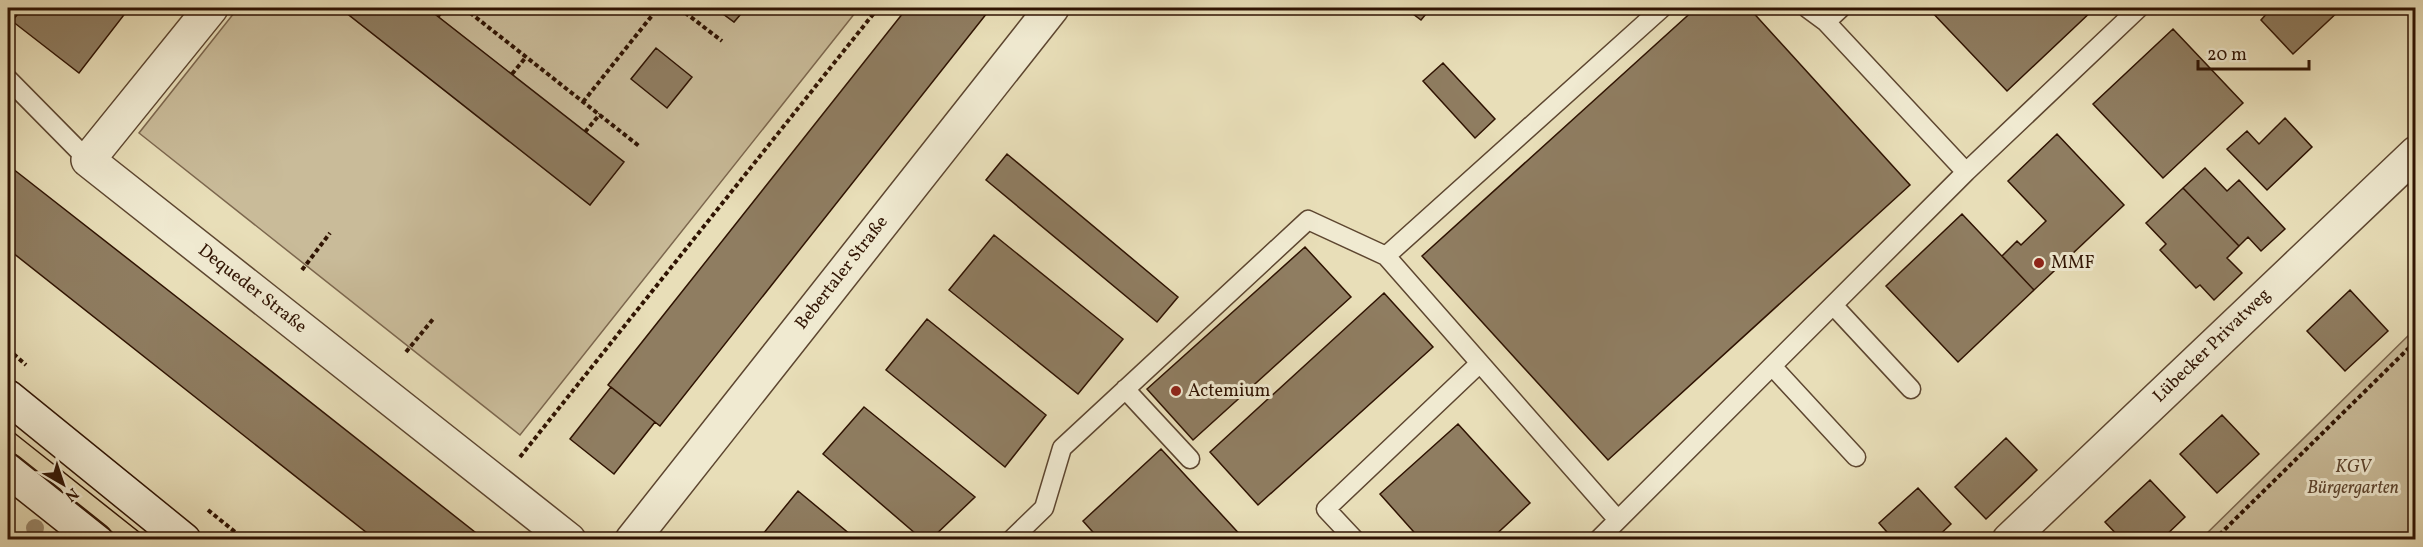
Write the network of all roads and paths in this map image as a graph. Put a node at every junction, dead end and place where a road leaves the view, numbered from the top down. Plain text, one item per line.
1 (211, 8) edge
2 (445, 8) edge
3 (464, 8) edge
4 (658, 8) edge
5 (681, 8) edge
6 (878, 8) edge
7 (1052, 8) edge
8 (1662, 8) edge
9 (1807, 8) edge
10 (1841, 8) edge
11 (2139, 8) edge
12 (438, 16) dead end
13 (1826, 22) junction
14 (722, 41) dead end
15 (526, 57) junction
16 (512, 74) dead end
17 (8, 80) edge
18 (583, 102) junction
19 (600, 114) junction
20 (585, 132) dead end
21 (639, 146) dead end
22 (2415, 153) edge
23 (88, 160) junction
24 (1965, 172) junction
25 (330, 233) dead end
26 (1386, 256) junction
27 (302, 270) dead end
28 (1833, 304) junction
29 (435, 318) dead end
30 (2415, 341) edge
31 (406, 352) dead end
32 (1480, 363) junction
33 (1772, 366) junction
34 (1125, 389) junction
35 (1911, 389) dead end
36 (8, 397) edge
37 (1856, 458) dead end
38 (1190, 459) dead end
39 (8, 470) edge
40 (498, 484) junction
41 (1618, 520) junction
42 (96, 540) edge
43 (184, 540) edge
44 (569, 540) edge
45 (632, 540) edge
46 (1011, 540) edge
47 (1355, 540) edge
48 (1598, 540) edge
49 (2009, 540) edge
50 (2214, 540) edge

1 - 23 street
2 - 12 path
3 - 15 path
4 - 18 path
5 - 14 path
6 - 40 path
7 - 45 street, Bebertaler Straße
8 - 26 lane
9 - 13 lane
10 - 13 lane
11 - 24 lane
13 - 24 lane
15 - 16 path
15 - 18 path
17 - 23 lane
18 - 19 path
19 - 20 path
19 - 21 path
22 - 49 street, Lübecker Privatweg
23 - 40 street, Dequeder Straße
24 - 28 lane
25 - 27 path
26 - 32 lane
26 - 34 lane
28 - 33 lane
28 - 35 lane
29 - 31 path
30 - 50 path
32 - 41 lane
32 - 47 lane
33 - 37 lane
33 - 41 lane
34 - 38 lane
34 - 46 lane
36 - 43 street
39 - 42 street
40 - 44 street, Dequeder Straße
41 - 48 lane

